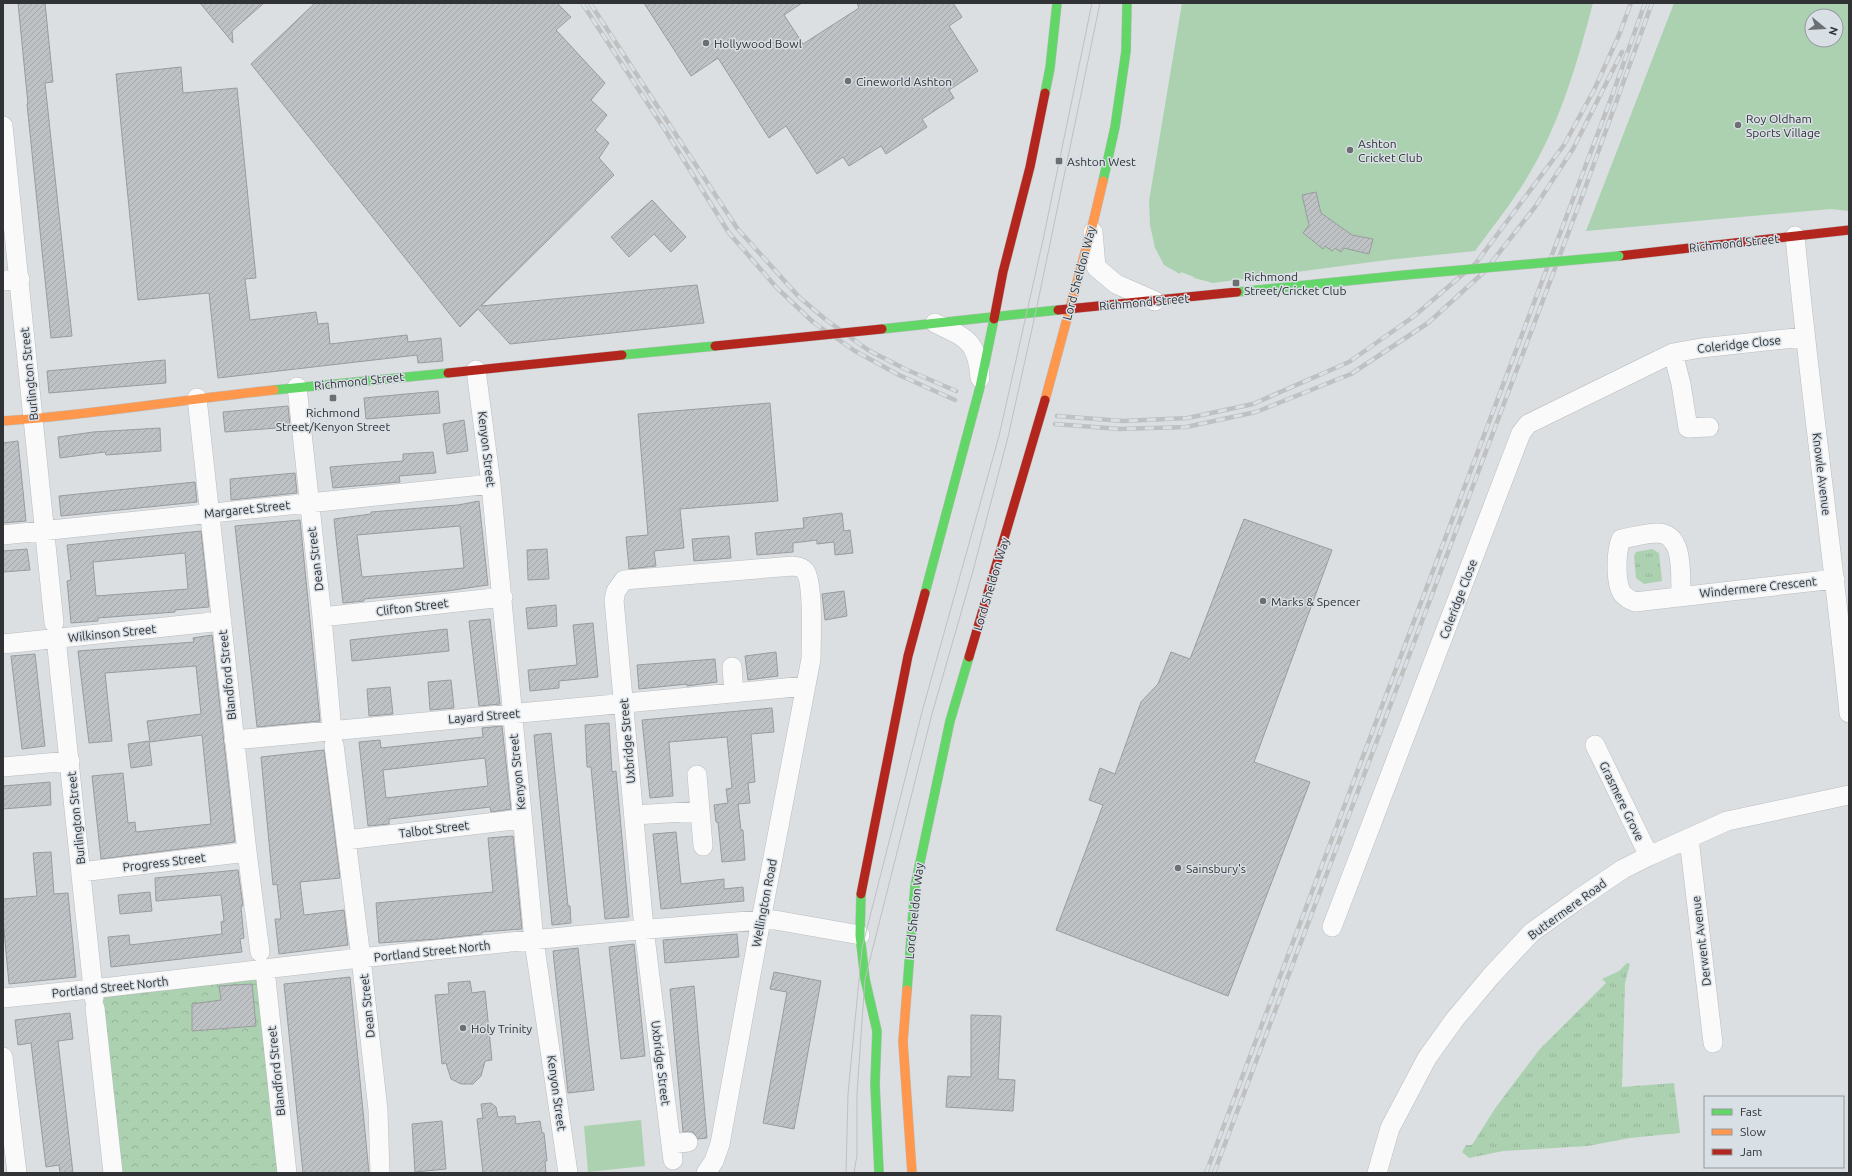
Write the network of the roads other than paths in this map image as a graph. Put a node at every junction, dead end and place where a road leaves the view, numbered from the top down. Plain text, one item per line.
1 (1057, 3) edge
2 (1127, 3) edge
3 (3, 126) edge
4 (1093, 223) junction
5 (1849, 230) edge
6 (1795, 236) junction
7 (11, 280) edge
8 (1155, 301) junction
9 (1069, 309) junction
10 (995, 316) junction
11 (935, 323) junction
12 (1804, 337) junction
13 (1673, 353) junction
14 (476, 370) junction
15 (297, 387) junction
16 (980, 388) junction
17 (197, 398) junction
18 (33, 419) junction
19 (3, 421) edge
20 (1709, 426) dead end
21 (491, 484) junction
22 (309, 503) junction
23 (210, 513) junction
24 (44, 530) junction
25 (3, 535) edge
26 (1835, 579) junction
27 (1682, 595) dead end
28 (502, 597) junction
29 (322, 617) junction
30 (222, 621) junction
31 (812, 630) joint
32 (55, 631) junction
33 (3, 644) edge
34 (1846, 659) edge
35 (732, 667) dead end
36 (806, 686) junction
37 (734, 693) junction
38 (624, 703) junction
39 (1849, 713) edge
40 (512, 714) junction
41 (333, 738) junction
42 (234, 740) junction
43 (1595, 745) dead end
44 (70, 761) junction
45 (3, 767) edge
46 (697, 775) dead end
47 (1849, 795) edge
48 (700, 811) junction
49 (634, 815) junction
50 (522, 819) junction
51 (1689, 839) junction
52 (346, 840) junction
53 (703, 846) dead end
54 (247, 852) junction
55 (1649, 856) junction
56 (81, 872) junction
57 (761, 920) junction
58 (1332, 927) dead end
59 (644, 929) junction
60 (860, 935) junction
61 (534, 940) junction
62 (361, 958) junction
63 (263, 961) junction
64 (3, 998) edge
65 (94, 999) junction
66 (1713, 1043) dead end
67 (3, 1057) edge
68 (875, 1084) junction
69 (677, 1149) dead end
70 (869, 1154) dead end
71 (17, 1173) edge
72 (113, 1173) edge
73 (287, 1173) edge
74 (380, 1173) edge
75 (568, 1173) edge
76 (706, 1173) edge
77 (879, 1173) edge
78 (912, 1173) edge
79 (1377, 1173) edge

1 - 10 main road
2 - 4 main road, Lord Sheldon Way
3 - 7 street, Burlington Street
4 - 8 street
4 - 9 main road, Lord Sheldon Way
5 - 6 main road, Richmond Street
6 - 8 main road, Richmond Street, bridge
6 - 12 street, Knowle Avenue
7 - 18 street, Burlington Street
8 - 9 main road, Richmond Street
9 - 10 main road, Richmond Street
9 - 78 main road, Lord Sheldon Way
10 - 11 main road, Richmond Street
10 - 16 main road
11 - 14 main road, Richmond Street, bridge
11 - 16 street
12 - 13 street, Coleridge Close
12 - 26 street, Knowle Avenue
13 - 20 street
13 - 58 street, Coleridge Close
14 - 15 main road, Richmond Street
14 - 21 street, Kenyon Street
15 - 17 main road, Richmond Street
15 - 22 street, Dean Street
16 - 60 main road
17 - 18 main road, Richmond Street
17 - 23 street, Blandford Street
18 - 19 main road, Richmond Street
18 - 24 street, Burlington Street
21 - 22 street, Margaret Street
21 - 28 street, Kenyon Street
22 - 23 street, Margaret Street
22 - 29 street, Dean Street
23 - 24 street, Margaret Street
23 - 30 street, Blandford Street
24 - 25 street, Margaret Street
24 - 32 street, Burlington Street
26 - 27 street, Windermere Crescent
26 - 34 street, Knowle Avenue
28 - 29 street, Clifton Street
28 - 40 street, Kenyon Street
29 - 41 street, Dean Street
30 - 32 street, Wilkinson Street
30 - 42 street, Blandford Street
31 - 36 street, Wellington Road
31 - 38 street, Uxbridge Street
32 - 33 street, Wilkinson Street
32 - 44 street, Burlington Street
34 - 39 street, Knowle Avenue
35 - 37 street
36 - 37 street, Layard Street
36 - 57 street, Wellington Road
37 - 38 street, Layard Street
38 - 40 street, Layard Street
38 - 49 street, Uxbridge Street
40 - 41 street, Layard Street
40 - 50 street, Kenyon Street
41 - 42 street, Layard Street
41 - 52 street, Dean Street
42 - 54 street, Blandford Street
43 - 55 street, Grasmere Grove
44 - 45 street
44 - 56 street, Burlington Street
46 - 48 street
47 - 51 street, Buttermere Road
48 - 49 street
48 - 53 street
49 - 59 street, Uxbridge Street
50 - 52 street, Talbot Street
50 - 61 street, Kenyon Street
51 - 55 street, Buttermere Road
51 - 66 street, Derwent Avenue
52 - 62 street, Dean Street
54 - 56 street, Progress Street
54 - 63 street, Blandford Street
55 - 79 street, Buttermere Road
56 - 65 street, Burlington Street
57 - 59 street, Portland Street North
57 - 60 street, Portland Street North
57 - 76 street, Wellington Road
59 - 61 street, Portland Street North
59 - 69 street, Uxbridge Street
60 - 68 main road
61 - 62 street, Portland Street North
61 - 75 street, Kenyon Street
62 - 63 street, Portland Street North
62 - 74 street, Dean Street
63 - 65 street, Portland Street North
63 - 73 street, Blandford Street
64 - 65 street, Portland Street North
65 - 72 street, Burlington Street
67 - 71 street
68 - 70 main road
68 - 77 main road

